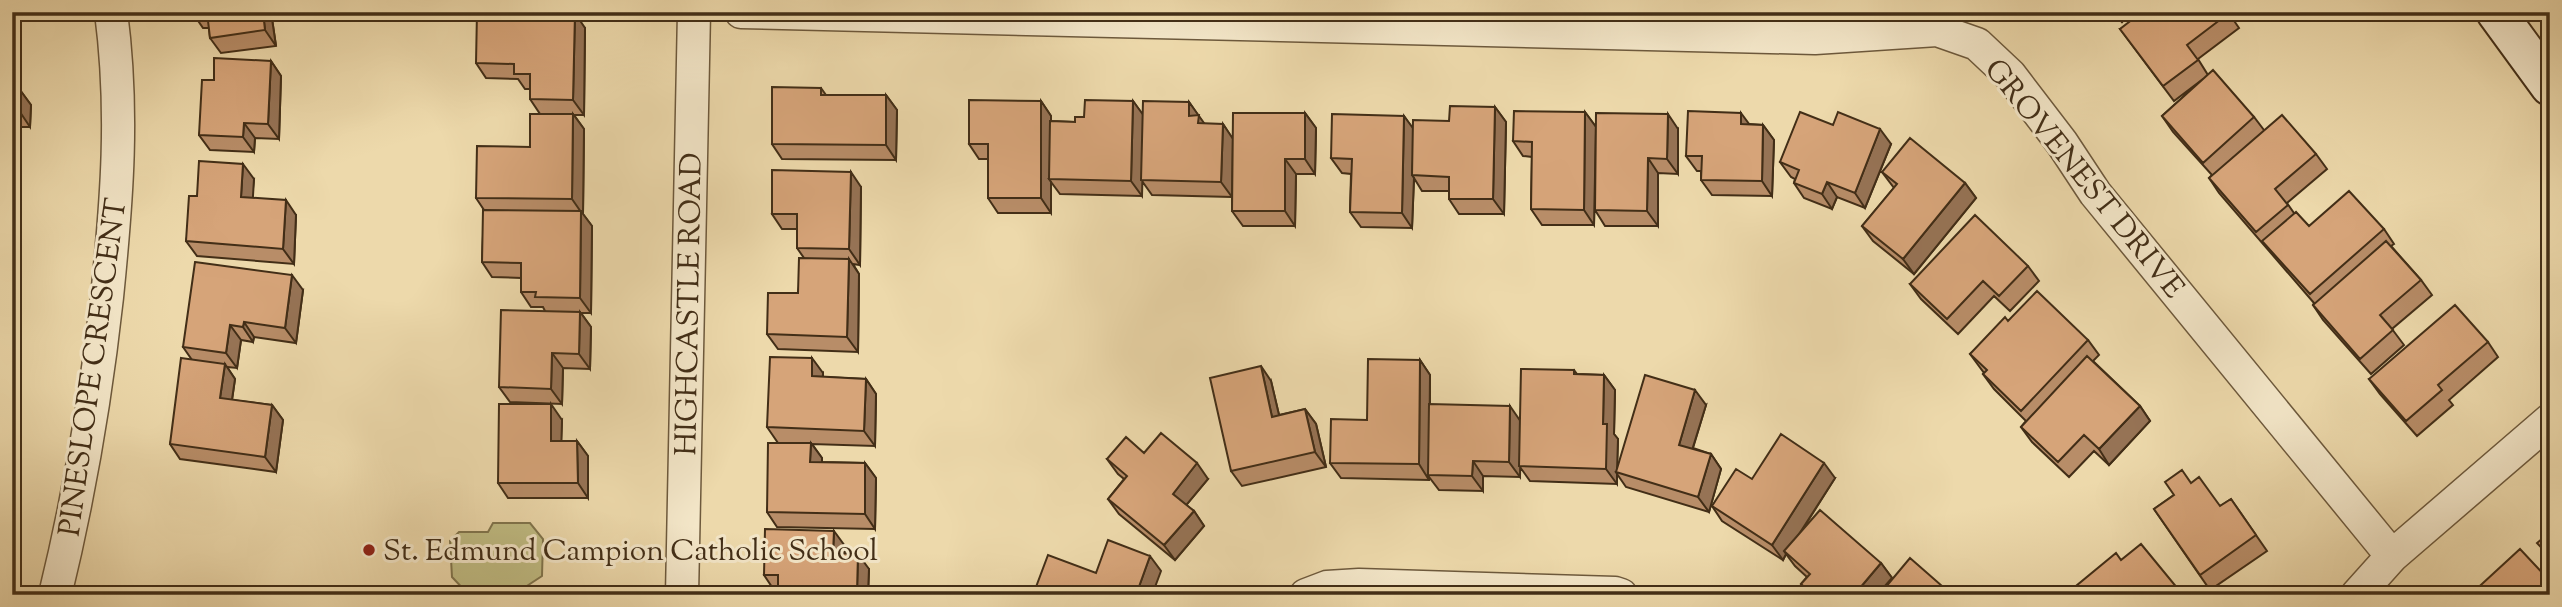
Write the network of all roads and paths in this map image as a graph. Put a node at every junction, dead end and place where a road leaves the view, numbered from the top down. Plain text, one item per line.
1 (111, 12) edge
2 (695, 12) edge
3 (741, 12) edge
4 (2496, 12) edge
5 (2550, 86) edge
6 (2550, 420) edge
7 (2392, 556) junction
8 (55, 595) edge
9 (682, 595) edge
10 (1306, 595) edge
11 (1621, 595) edge
12 (2357, 595) edge

1 - 8 street, PINESLOPE CRESCENT
2 - 9 street, HIGHCASTLE ROAD
3 - 7 street, GROVENEST DRIVE
4 - 5 main road
6 - 7 street
7 - 12 street
10 - 11 street

